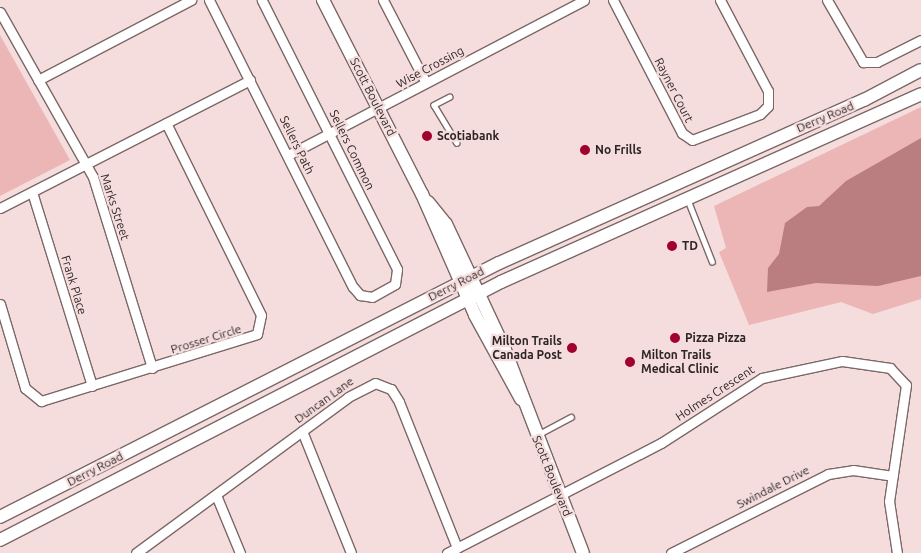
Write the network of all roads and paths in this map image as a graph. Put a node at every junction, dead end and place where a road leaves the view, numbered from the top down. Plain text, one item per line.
1 (191, 0) edge
2 (209, 0) edge
3 (262, 0) edge
4 (323, 0) edge
5 (383, 0) edge
6 (584, 0) edge
7 (613, 0) edge
8 (720, 0) edge
9 (827, 0) edge
10 (0, 12) edge
11 (921, 40) edge
12 (921, 70) edge
13 (38, 80) junction
14 (250, 80) junction
15 (426, 83) junction
16 (921, 94) edge
17 (450, 97) dead end
18 (379, 108) junction
19 (166, 123) junction
20 (331, 133) junction
21 (456, 143) dead end
22 (288, 155) junction
23 (85, 164) junction
24 (32, 192) junction
25 (687, 198) junction
26 (0, 208) edge
27 (712, 261) dead end
28 (466, 279) junction
29 (473, 296) junction
30 (366, 297) joint
31 (0, 304) edge
32 (152, 368) junction
33 (92, 386) junction
34 (571, 417) dead end
35 (302, 431) junction
36 (536, 436) junction
37 (893, 476) junction
38 (216, 495) junction
39 (560, 495) junction
40 (0, 517) edge
41 (0, 540) edge
42 (457, 548) junction
43 (136, 553) edge
44 (240, 553) edge
45 (351, 553) edge
46 (446, 553) edge
47 (583, 553) edge
48 (671, 553) edge
49 (897, 553) edge

1 - 13 street
2 - 14 street, Sellers Path
3 - 20 street, Sellers Common
4 - 18 main road, Scott Boulevard
5 - 15 street
6 - 15 street, Wise Crossing
7 - 8 street, Rayner Court
9 - 11 street
10 - 13 street, Marks Street
12 - 28 main road, Derry Road
13 - 23 street, Marks Street
14 - 19 street
14 - 22 street, Sellers Path
15 - 18 street, Wise Crossing
16 - 25 main road, Derry Road
17 - 21 lane
18 - 20 street, Wise Crossing
18 - 28 main road, Scott Boulevard
19 - 23 street
19 - 32 street, Prosser Circle
20 - 22 street, Wise Crossing
20 - 30 street, Sellers Common
22 - 30 street, Sellers Path
23 - 24 street
23 - 32 street, Marks Street
24 - 26 street
24 - 33 street, Frank Place
25 - 27 lane
25 - 29 main road, Derry Road
28 - 29 main road, Scott Boulevard
28 - 40 main road, Derry Road
29 - 36 main road, Scott Boulevard
29 - 41 main road, Derry Road
31 - 33 street, Prosser Circle
32 - 33 street, Prosser Circle
34 - 36 lane
35 - 38 street, Duncan Lane
35 - 42 street, Duncan Lane
35 - 45 street
36 - 39 main road, Scott Boulevard
37 - 39 street, Holmes Crescent
37 - 48 street, Swindale Drive
37 - 49 street, Holmes Crescent
38 - 43 street, Duncan Lane
38 - 44 street
39 - 42 street, Holmes Crescent
39 - 47 main road, Scott Boulevard
42 - 46 street, Holmes Crescent

